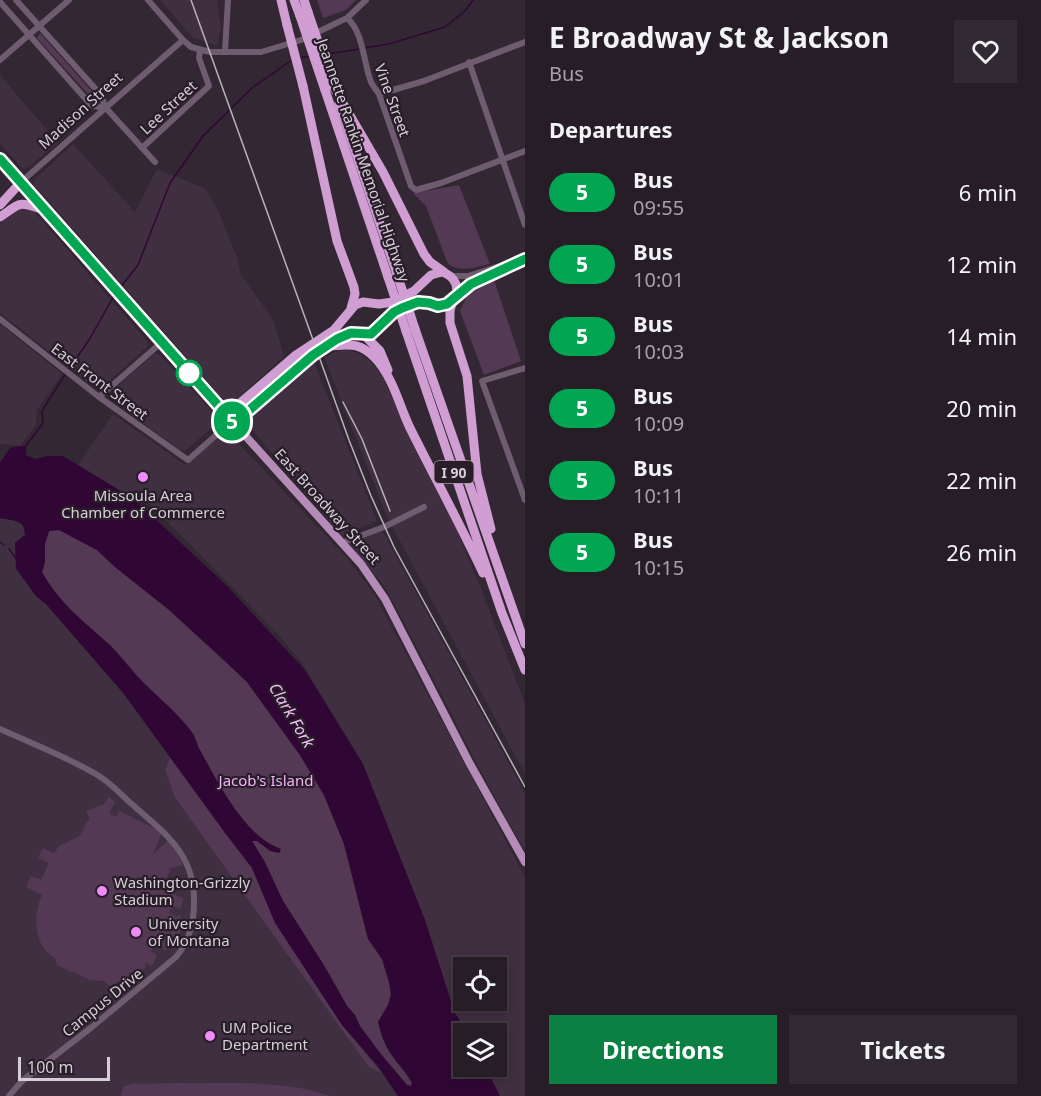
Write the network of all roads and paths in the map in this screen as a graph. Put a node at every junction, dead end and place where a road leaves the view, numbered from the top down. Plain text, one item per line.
1 (16, 0) edge
2 (69, 0) edge
3 (148, 0) edge
4 (228, 0) edge
5 (281, 0) edge
6 (294, 0) edge
7 (304, 0) edge
8 (366, 0) edge
9 (0, 2) edge
10 (304, 14) junction
11 (347, 18) junction
12 (39, 26) junction
13 (29, 35) junction
14 (183, 40) junction
15 (525, 42) edge
16 (200, 50) junction
17 (225, 51) junction
18 (0, 60) edge
19 (469, 62) junction
20 (331, 88) junction
21 (379, 94) junction
22 (105, 107) junction
23 (142, 148) junction
24 (525, 151) edge
25 (0, 159) edge
26 (502, 159) junction
27 (154, 162) dead end
28 (21, 182) junction
29 (0, 204) edge
30 (44, 209) junction
31 (0, 217) edge
32 (525, 225) edge
33 (524, 260) edge
34 (448, 275) junction
35 (423, 283) junction
36 (454, 297) junction
37 (370, 303) junction
38 (429, 303) junction
39 (350, 310) junction
40 (0, 319) edge
41 (379, 326) junction
42 (411, 330) junction
43 (361, 335) junction
44 (162, 342) junction
45 (326, 345) junction
46 (525, 368) edge
47 (392, 384) junction
48 (99, 396) junction
49 (232, 421) junction
50 (525, 477) edge
51 (518, 479) junction
52 (525, 500) edge
53 (423, 507) dead end
54 (341, 543) junction
55 (504, 581) junction
56 (502, 613) junction
57 (525, 644) edge
58 (525, 670) edge
59 (0, 729) edge
60 (525, 862) edge
61 (9, 1096) edge

1 - 12 street
2 - 12 street
3 - 14 street
4 - 17 street
5 - 39 highway, bridge
6 - 10 highway, Jeannette Rankin Memorial Highway / I 90
7 - 10 highway, Jeannette Rankin Memorial Highway / I 90
8 - 11 street
9 - 13 street
10 - 20 highway, Jeannette Rankin Memorial Highway / I 90, bridge
11 - 17 street
11 - 21 street, Vine Street
12 - 13 street
12 - 22 street
13 - 18 street
13 - 22 street
14 - 16 street
14 - 22 street, Madison Street
15 - 19 street
16 - 17 street
16 - 23 street, Lee Street
19 - 21 street
19 - 26 street
20 - 34 highway
20 - 42 highway, Jeannette Rankin Memorial Highway / I 90, bridge
21 - 26 street, Vine Street
22 - 23 street
22 - 28 street, Madison Street
23 - 27 street
24 - 26 street
25 - 28 main road, East Broadway Street
26 - 32 street
28 - 29 highway, Madison Street
28 - 30 highway, East Broadway Street
30 - 31 highway
30 - 44 highway, East Broadway Street
33 - 34 street
33 - 36 street
34 - 35 highway
34 - 36 highway
35 - 37 highway
35 - 38 highway
36 - 38 highway
36 - 55 highway
37 - 39 highway
37 - 41 highway
38 - 41 highway
39 - 43 highway
39 - 49 highway
40 - 48 street, East Front Street
41 - 43 highway
42 - 55 highway, Jeannette Rankin Memorial Highway / I 90
42 - 56 highway, Jeannette Rankin Memorial Highway / I 90
43 - 45 highway
43 - 47 highway
44 - 48 street
44 - 49 highway, East Broadway Street
45 - 47 highway
45 - 49 highway
46 - 51 street
47 - 56 highway
48 - 49 street, East Front Street
49 - 54 main road, East Broadway Street
50 - 51 street
51 - 52 street
53 - 54 street
54 - 60 main road, East Broadway Street
55 - 57 highway, Jeannette Rankin Memorial Highway / I 90
56 - 58 highway, Jeannette Rankin Memorial Highway / I 90
59 - 61 street, Campus Drive

